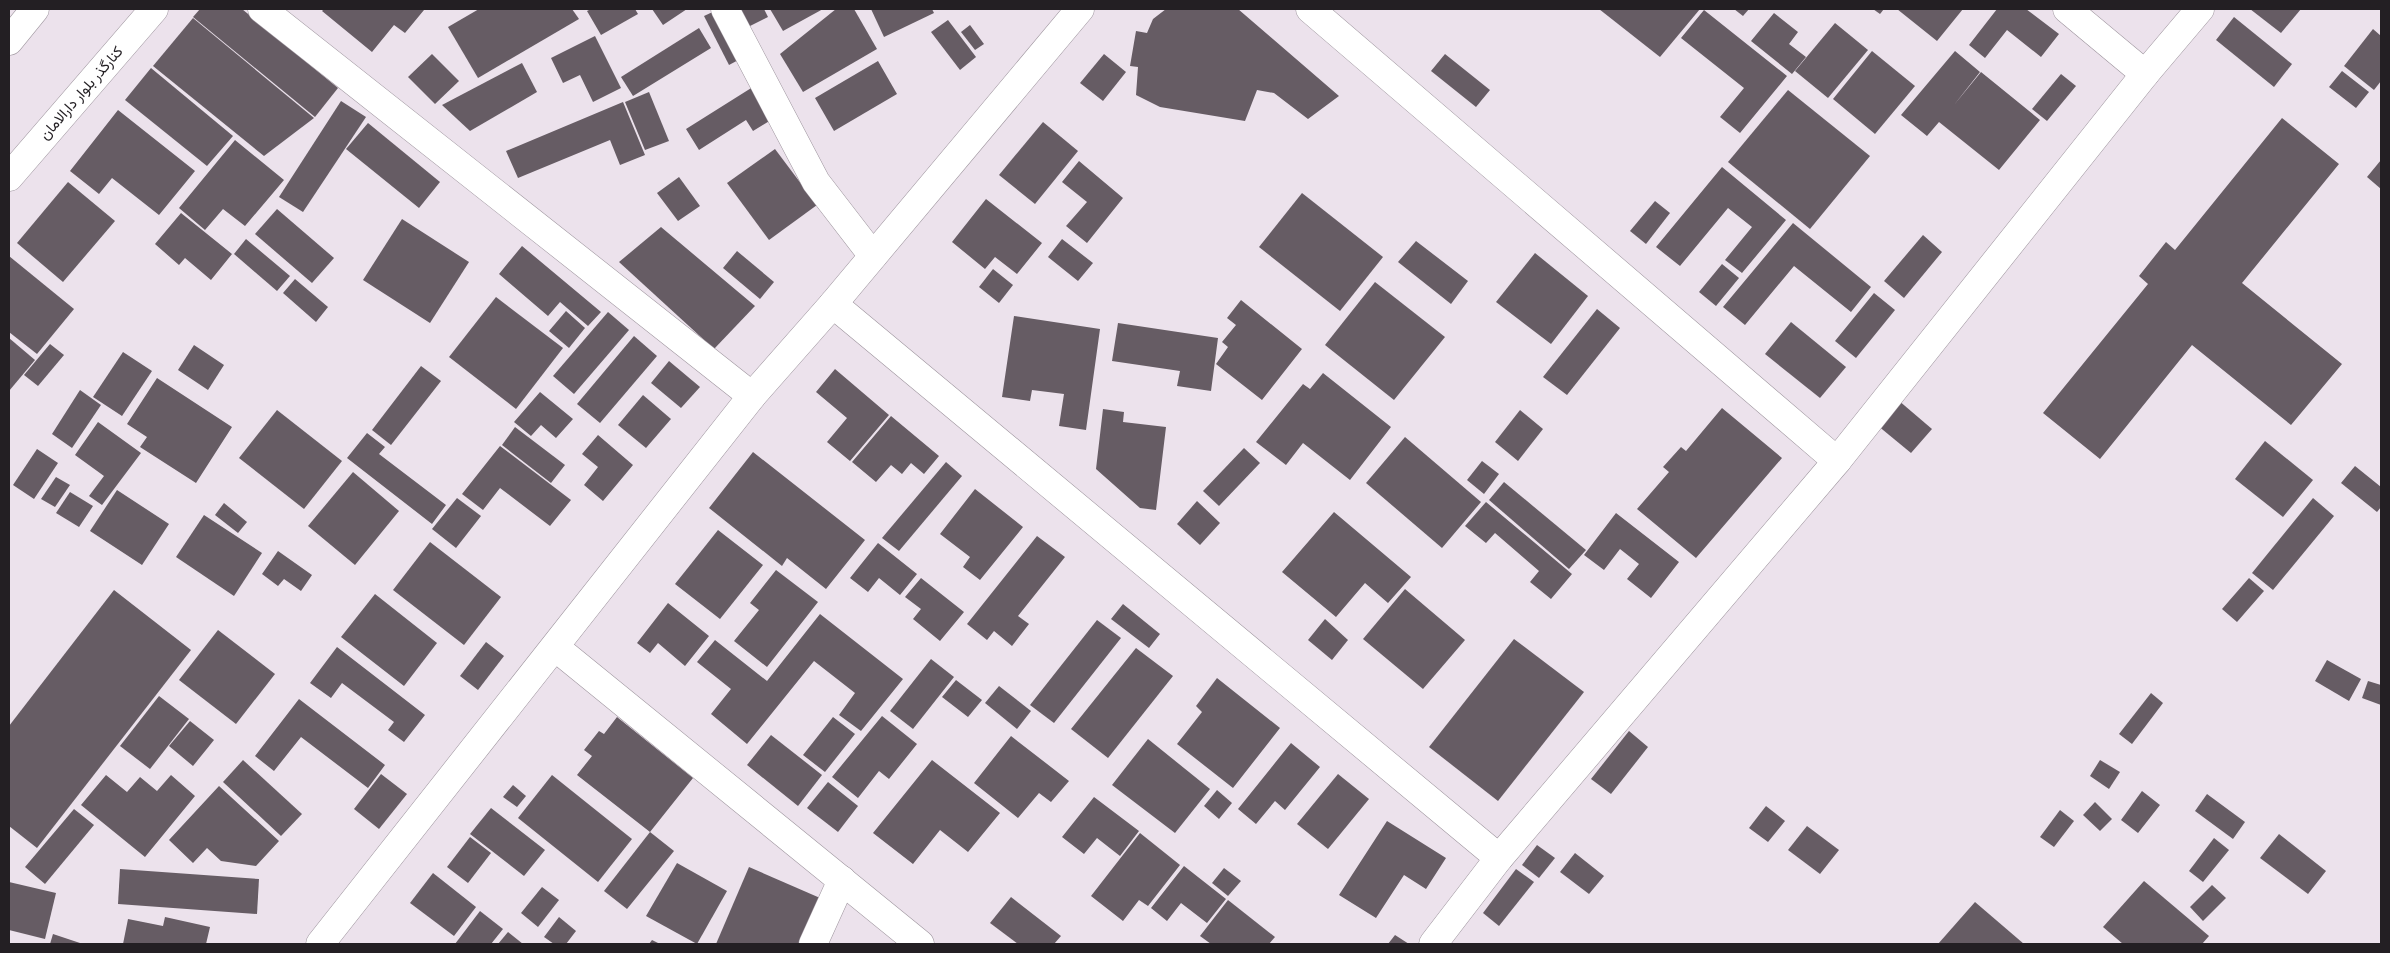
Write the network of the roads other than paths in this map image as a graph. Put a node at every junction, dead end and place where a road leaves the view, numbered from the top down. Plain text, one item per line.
1 (35, 9) edge
2 (154, 9) edge
3 (262, 9) edge
4 (725, 9) edge
5 (1080, 9) edge
6 (1310, 9) edge
7 (2067, 9) edge
8 (2200, 9) edge
9 (9, 41) edge
10 (2145, 74) junction
11 (9, 177) edge
12 (873, 256) junction
13 (833, 304) junction
14 (752, 396) junction
15 (1837, 461) junction
16 (555, 648) junction
17 (1500, 858) junction
18 (842, 880) junction
19 (320, 944) edge
20 (813, 944) edge
21 (920, 944) edge
22 (1433, 944) edge

1 - 9 street
2 - 11 street, کنارگذر بلوار دارالامان
3 - 14 street
4 - 12 street
5 - 12 street
6 - 15 street
7 - 10 street
8 - 10 street
10 - 15 street
12 - 13 street
13 - 14 street
13 - 17 street
14 - 16 street
15 - 17 street
16 - 18 street
16 - 19 street
17 - 22 street
18 - 20 street
18 - 21 street

